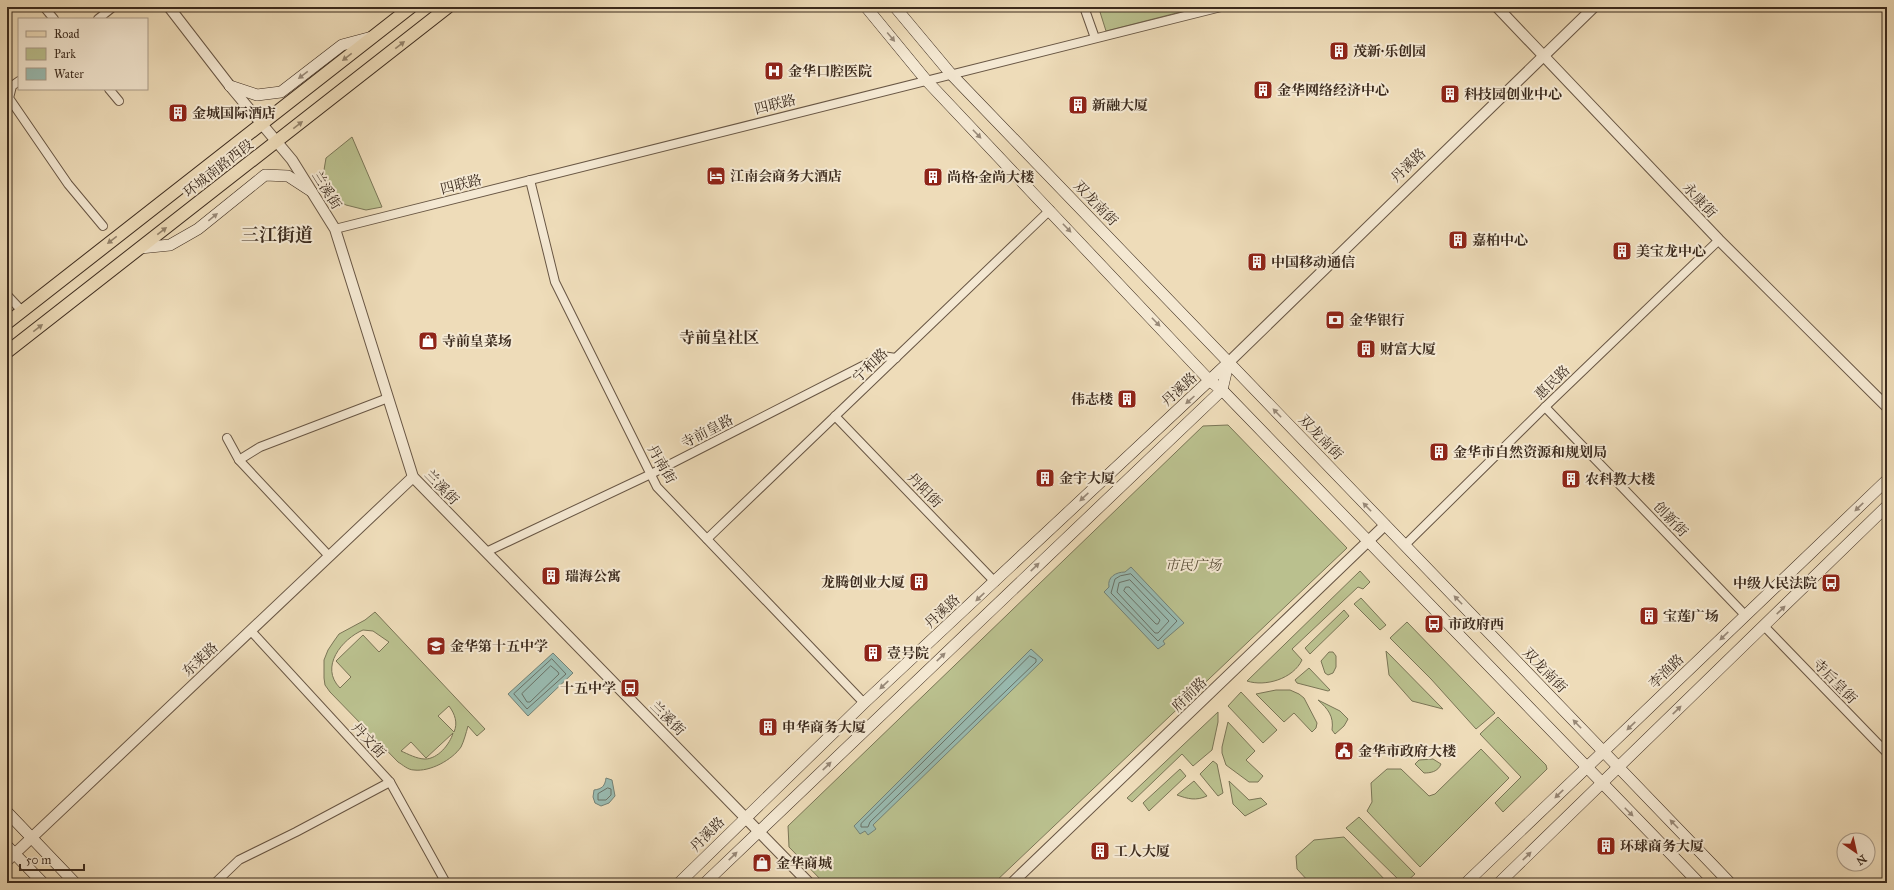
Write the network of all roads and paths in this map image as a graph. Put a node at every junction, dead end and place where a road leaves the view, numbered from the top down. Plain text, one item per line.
1 (44, 7) edge
2 (113, 7) edge
3 (169, 7) edge
4 (411, 7) edge
5 (448, 7) edge
6 (866, 7) edge
7 (1084, 7) edge
8 (1221, 7) edge
9 (1497, 7) edge
10 (1594, 7) edge
11 (898, 8) edge
12 (53, 18) edge
13 (99, 18) edge
14 (373, 37) junction
15 (1095, 38) junction
16 (1543, 55) junction
17 (951, 74) junction
18 (926, 80) junction
19 (18, 82) edge
20 (230, 86) junction
21 (110, 90) edge
22 (118, 101) dead end
23 (262, 123) junction
24 (277, 141) junction
25 (530, 180) junction
26 (311, 191) junction
27 (1050, 210) junction
28 (103, 226) dead end
29 (335, 229) junction
30 (1719, 240) junction
31 (140, 248) junction
32 (7, 295) edge
33 (22, 311) junction
34 (7, 323) edge
35 (7, 352) edge
36 (896, 358) junction
37 (1228, 363) junction
38 (1210, 381) junction
39 (1222, 390) junction
40 (388, 398) junction
41 (1544, 407) junction
42 (1887, 407) edge
43 (835, 416) junction
44 (227, 438) dead end
45 (239, 460) junction
46 (651, 474) junction
47 (412, 477) junction
48 (1887, 480) edge
49 (1887, 506) edge
50 (1385, 525) junction
51 (707, 539) junction
52 (1368, 542) junction
53 (1405, 545) junction
54 (486, 552) junction
55 (329, 556) junction
56 (995, 582) junction
57 (1745, 615) junction
58 (1764, 626) junction
59 (251, 630) junction
60 (864, 703) junction
61 (1604, 752) junction
62 (1887, 754) edge
63 (1587, 767) junction
64 (1619, 767) junction
65 (390, 782) junction
66 (1602, 784) junction
67 (7, 812) edge
68 (746, 817) junction
69 (758, 831) junction
70 (32, 838) junction
71 (10, 854) edge
72 (44, 883) edge
73 (75, 883) edge
74 (215, 883) edge
75 (446, 883) edge
76 (679, 883) edge
77 (705, 883) edge
78 (809, 883) edge
79 (1012, 883) edge
80 (1466, 883) edge
81 (1499, 883) edge
82 (1699, 883) edge
83 (1730, 883) edge

1 - 12 street
2 - 13 street
3 - 20 street, 兰溪街
4 - 14 main road, 环城南路西段
24 -> 5 main road, 环城南路西段
6 -> 18 main road
7 - 15 street
8 - 15 street, 四联路
9 - 16 street, 永康街
10 - 16 street, 丹溪路
11 - 17 main road, 双龙南街
14 -> 20 main road
14 -> 23 main road, 环城南路西段
15 - 17 street, 四联路
16 - 30 street, 永康街
16 - 37 street, 丹溪路
17 - 18 street, 四联路
17 - 37 main road, 双龙南街
18 - 25 street, 四联路
18 -> 27 main road
19 - 28 street
20 - 23 street, 兰溪街
21 - 22 street
23 - 24 street, 兰溪街
23 -> 33 main road, 环城南路西段
24 - 26 street, 兰溪街
31 -> 24 main road, 环城南路西段
25 - 29 street, 四联路
25 - 46 street, 丹南街
26 - 29 street, 兰溪街
31 -> 26 main road
27 - 36 street, 宁和路
27 -> 38 main road
29 - 40 street, 兰溪街
30 - 41 street, 惠民路
30 - 42 street, 永康街
35 -> 31 main road, 环城南路西段
32 - 33 street
33 - 34 main road, 环城南路西段
36 - 43 street, 宁和路
36 - 46 street, 寺前皇路
37 - 38 main road, 丹溪路
37 - 39 main road
50 -> 37 main road, 双龙南街
38 - 39 main road
38 -> 56 main road, 丹溪路
39 - 52 main road
69 -> 39 main road
40 - 45 street
40 - 47 street, 兰溪街
41 - 53 street, 惠民路
41 - 57 street, 创新街
43 - 51 street, 宁和路
43 - 56 street, 丹阳街
44 - 45 street
45 - 55 street
46 - 51 street, 丹南街
46 - 54 street, 寺前皇路
47 - 54 street, 兰溪街
47 - 55 street, 东莱路
48 -> 57 main road, 李渔路
58 -> 49 main road
50 - 52 street, 府前路
50 - 53 main road, 双龙南街
51 - 60 street, 丹南街
52 - 63 main road
52 - 79 street, 府前路
61 -> 53 main road, 双龙南街
54 - 68 street, 兰溪街
55 - 59 street, 东莱路
56 -> 60 main road, 丹溪路
57 -> 61 main road, 李渔路
58 - 62 street, 寺后皇街
64 -> 58 main road
59 - 65 street, 丹文街
59 - 70 street, 东莱路
60 - 68 main road, 丹溪路
61 - 63 main road, 李渔路
61 - 64 main road, 双龙南街
63 - 66 main road
63 -> 80 main road, 李渔路
64 - 66 main road
83 -> 64 main road, 双龙南街
65 - 74 street
65 - 75 street, 丹文街
81 -> 66 main road
66 -> 82 main road
67 - 70 main road
68 - 69 street, 兰溪街
68 - 76 main road, 丹溪路
77 -> 69 main road
69 - 78 street, 兰溪街
70 - 71 street, 东莱路
70 - 73 main road
71 - 72 main road

